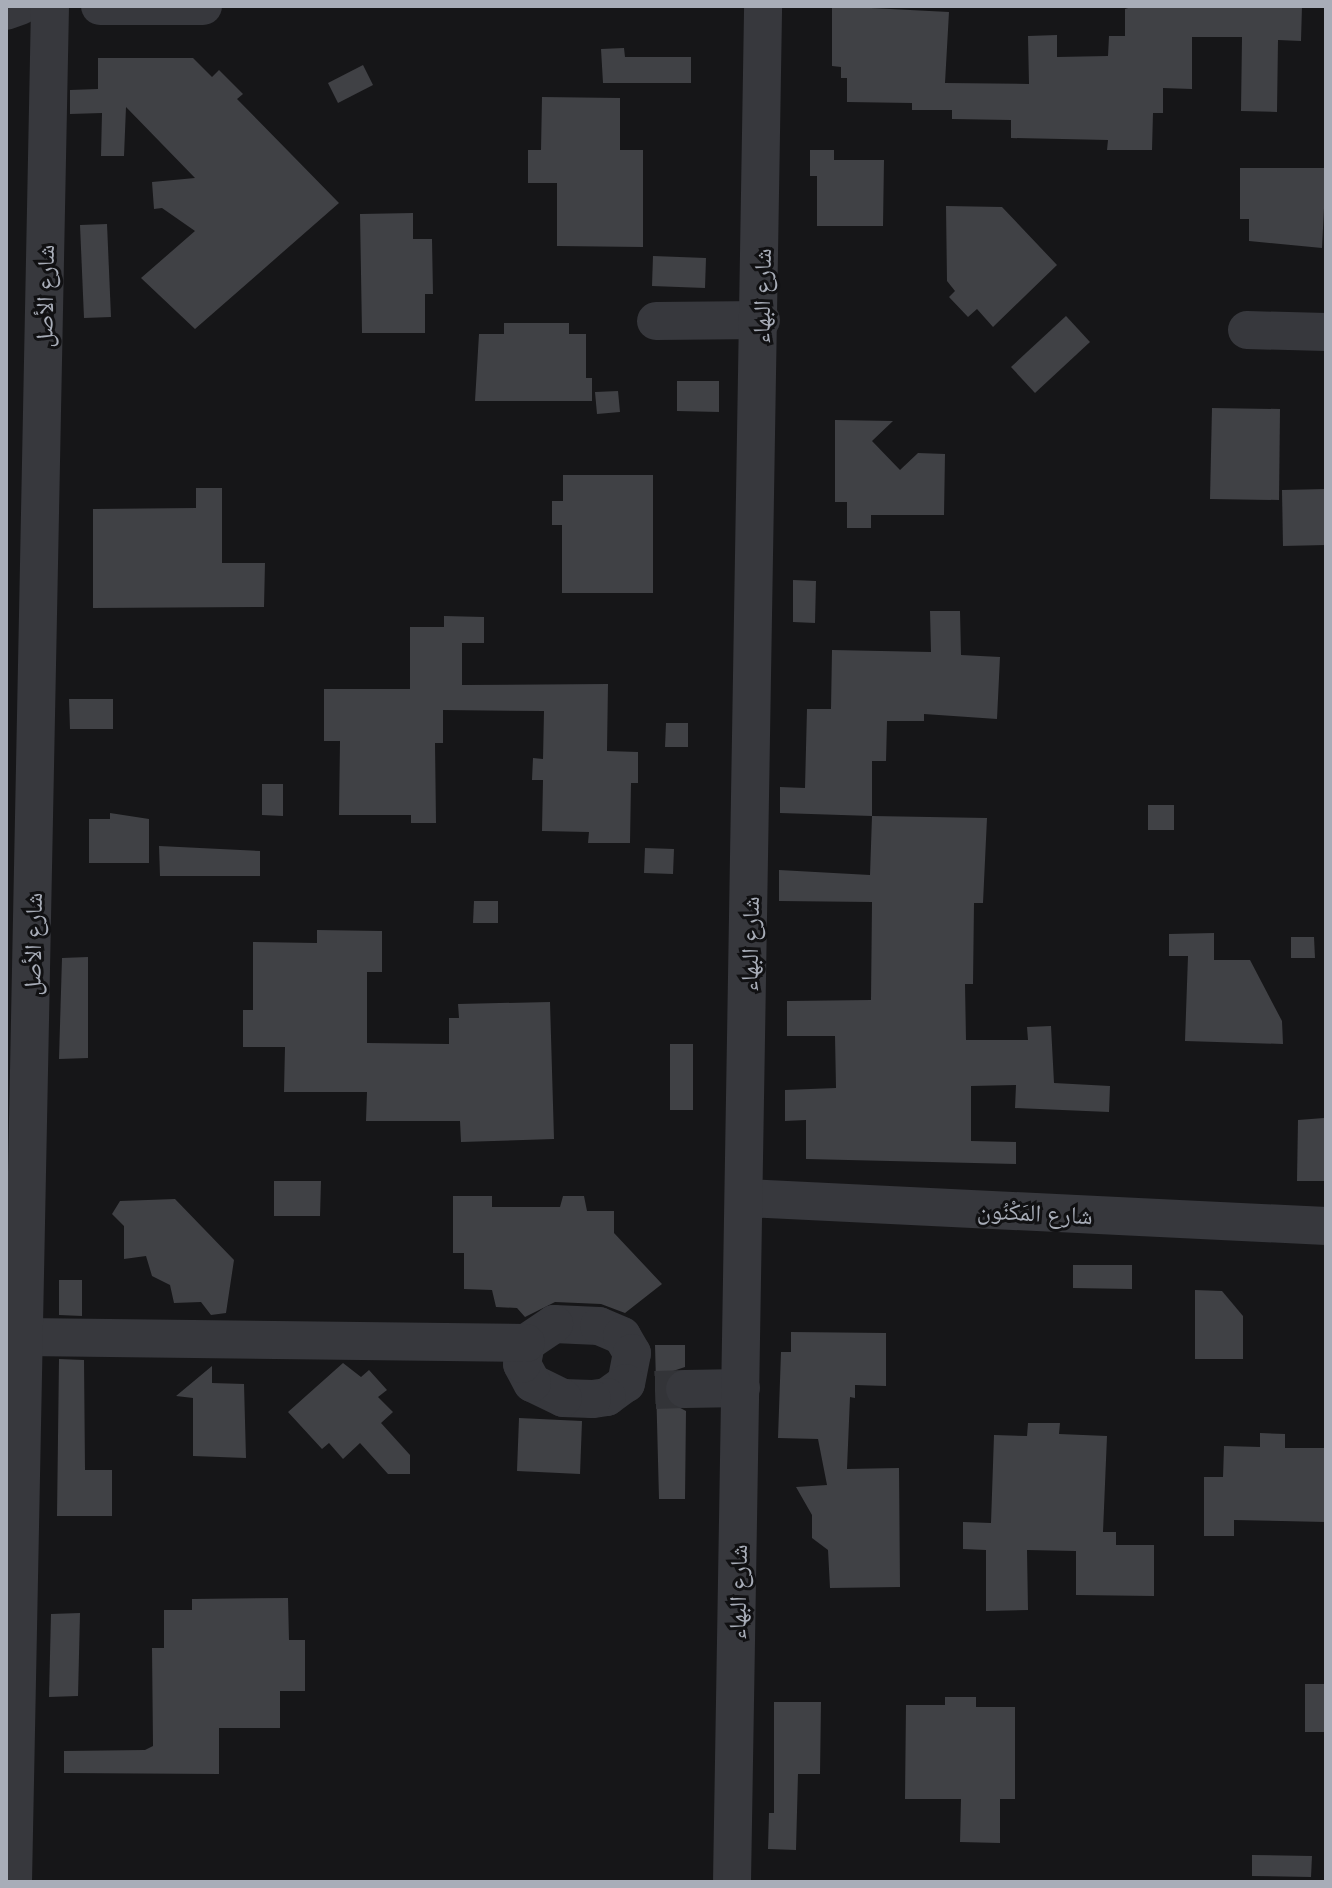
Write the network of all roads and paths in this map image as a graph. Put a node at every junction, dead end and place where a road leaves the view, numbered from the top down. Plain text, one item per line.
1 (20, 6) edge
2 (50, 6) edge
3 (100, 6) edge
4 (203, 6) edge
5 (763, 6) edge
6 (6, 11) edge
7 (761, 320) junction
8 (656, 321) dead end
9 (1247, 330) dead end
10 (1326, 332) edge
11 (745, 1198) junction
12 (1326, 1226) edge
13 (25, 1337) junction
14 (526, 1343) junction
15 (741, 1388) junction
16 (618, 1391) junction
17 (13, 1882) edge
18 (732, 1882) edge

1 - 6 street
2 - 13 street, شارع الأصل
3 - 4 street
5 - 7 street, شارع البهاء
7 - 8 street
7 - 11 street, شارع البهاء
9 - 10 street
11 - 12 street, شارع المَكْنُون
11 - 15 street, شارع البهاء
13 - 14 street
13 - 17 street, شارع الأصل
14 - 16 street
14 - 16 street
15 - 16 street
15 - 18 street, شارع البهاء

